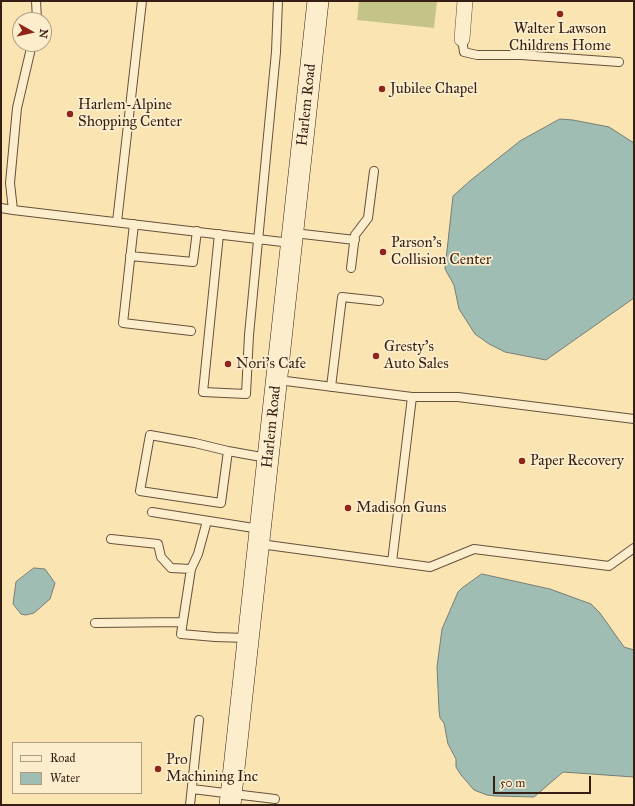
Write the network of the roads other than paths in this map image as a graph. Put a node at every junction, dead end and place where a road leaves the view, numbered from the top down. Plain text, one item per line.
1 (36, 1) edge
2 (142, 1) edge
3 (278, 1) edge
4 (318, 1) edge
5 (465, 1) edge
6 (37, 12) edge
7 (462, 39) joint
8 (30, 52) edge
9 (619, 62) dead end
10 (374, 171) dead end
11 (1, 208) edge
12 (13, 210) junction
13 (117, 222) junction
14 (134, 224) junction
15 (197, 231) junction
16 (219, 234) junction
17 (258, 238) junction
18 (292, 238) junction
19 (355, 240) junction
20 (130, 256) junction
21 (351, 268) dead end
22 (379, 301) dead end
23 (191, 331) dead end
24 (277, 380) junction
25 (331, 387) junction
26 (412, 398) junction
27 (634, 419) edge
28 (228, 451) junction
29 (268, 458) junction
30 (152, 512) dead end
31 (207, 521) junction
32 (260, 537) junction
33 (111, 539) dead end
34 (634, 548) edge
35 (392, 562) junction
36 (191, 569) junction
37 (182, 622) junction
38 (95, 623) dead end
39 (248, 638) junction
40 (199, 720) dead end
41 (192, 789) junction
42 (231, 799) edge
43 (275, 799) dead end
44 (190, 805) edge

1 - 6 lane
2 - 13 lane
3 - 17 lane
4 - 18 main road, Harlem Road
5 - 7 street
7 - 9 lane
8 - 12 lane
10 - 19 lane
11 - 12 lane
12 - 13 lane
13 - 14 lane
14 - 15 lane
14 - 20 lane
15 - 16 lane
15 - 20 lane
16 - 17 lane
16 - 17 lane
17 - 18 lane
18 - 19 lane
18 - 24 main road, Harlem Road
19 - 21 lane
20 - 23 lane
22 - 25 lane
24 - 25 lane
24 - 29 main road, Harlem Road
25 - 26 lane
26 - 27 lane
26 - 35 lane
28 - 28 lane
28 - 29 lane
29 - 32 main road, Harlem Road
30 - 31 lane
31 - 32 lane
31 - 36 lane
32 - 35 lane
32 - 39 main road, Harlem Road
33 - 36 lane
34 - 35 lane
36 - 37 lane
37 - 38 lane
37 - 39 lane
39 - 42 main road, Harlem Road
40 - 41 lane
41 - 42 lane
41 - 44 lane
42 - 43 lane

